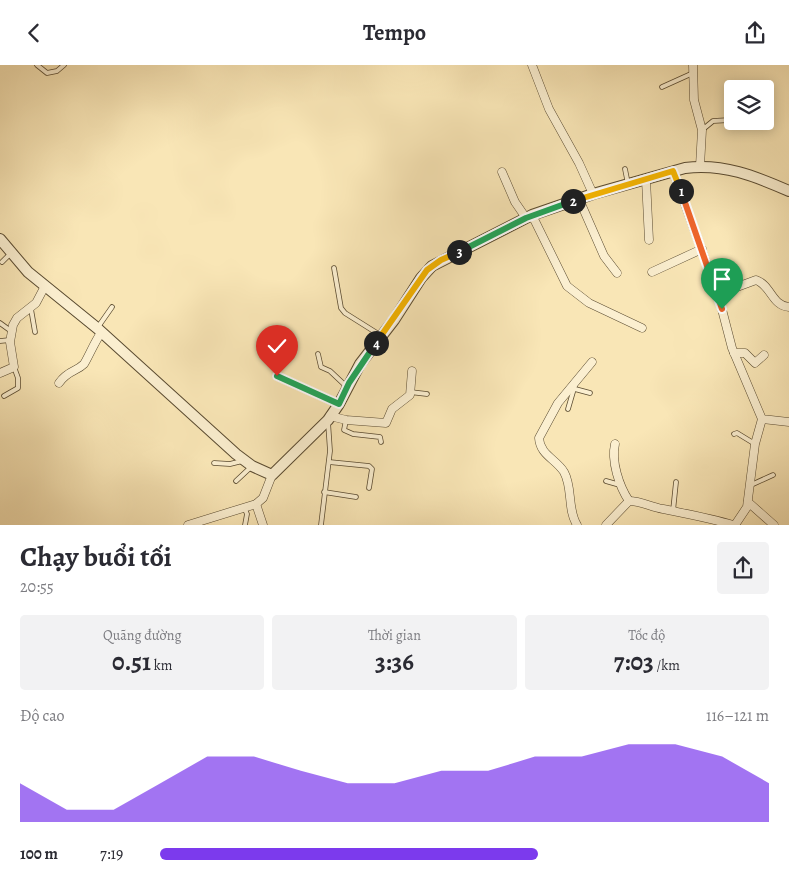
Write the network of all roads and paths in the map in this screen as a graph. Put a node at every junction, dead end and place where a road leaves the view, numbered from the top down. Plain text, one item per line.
1 (37, 65) edge
2 (64, 65) edge
3 (532, 65) edge
4 (693, 69) edge
5 (662, 87) dead end
6 (724, 120) edge
7 (702, 129) junction
8 (700, 166) junction
9 (625, 169) dead end
10 (673, 171) junction
11 (502, 172) dead end
12 (646, 180) junction
13 (628, 185) junction
14 (789, 191) edge
15 (593, 194) junction
16 (579, 199) junction
17 (529, 217) junction
18 (0, 239) edge
19 (650, 240) dead end
20 (702, 249) junction
21 (12, 253) junction
22 (2, 262) dead end
23 (334, 268) dead end
24 (652, 272) dead end
25 (617, 273) dead end
26 (44, 286) junction
27 (718, 294) junction
28 (112, 307) dead end
29 (789, 307) edge
30 (31, 309) junction
31 (0, 323) edge
32 (642, 328) dead end
33 (99, 331) junction
34 (35, 332) dead end
35 (11, 335) junction
36 (382, 336) junction
37 (0, 341) edge
38 (734, 353) junction
39 (318, 354) dead end
40 (764, 355) dead end
41 (592, 362) dead end
42 (14, 367) junction
43 (412, 371) dead end
44 (0, 373) edge
45 (277, 376) dead end
46 (59, 383) dead end
47 (575, 386) junction
48 (347, 387) junction
49 (410, 392) junction
50 (590, 393) dead end
51 (427, 394) dead end
52 (4, 396) dead end
53 (339, 404) junction
54 (568, 409) dead end
55 (329, 418) junction
56 (762, 419) junction
57 (346, 420) junction
58 (789, 422) edge
59 (734, 434) dead end
60 (381, 442) dead end
61 (615, 444) dead end
62 (755, 444) junction
63 (329, 462) junction
64 (214, 463) dead end
65 (248, 463) junction
66 (272, 475) junction
67 (772, 475) dead end
68 (236, 481) dead end
69 (606, 481) dead end
70 (676, 481) dead end
71 (750, 485) junction
72 (620, 486) junction
73 (369, 488) dead end
74 (324, 492) junction
75 (356, 497) dead end
76 (628, 501) junction
77 (748, 502) junction
78 (256, 504) junction
79 (244, 507) junction
80 (673, 511) junction
81 (188, 525) edge
82 (245, 525) edge
83 (263, 525) edge
84 (321, 525) edge
85 (577, 525) edge
86 (606, 525) edge
87 (734, 525) edge
88 (774, 525) edge

1 - 2 lane
3 - 15 street
4 - 5 lane
4 - 7 street
6 - 7 lane
7 - 8 street
8 - 10 street
8 - 14 street
9 - 13 lane
10 - 12 street
10 - 20 street
11 - 17 street
12 - 13 street
12 - 19 street
13 - 15 street
15 - 16 street
16 - 17 street
16 - 25 street
17 - 32 street
17 - 36 street
18 - 21 street
20 - 24 street
20 - 27 street
21 - 22 lane
21 - 26 street
23 - 36 lane
26 - 30 street
26 - 33 street
27 - 29 street
27 - 38 street
28 - 33 lane
30 - 34 lane
30 - 35 street
31 - 35 lane
33 - 46 street
33 - 65 street
35 - 37 lane
35 - 42 street
36 - 48 street
38 - 40 street
38 - 56 street
39 - 48 lane
41 - 47 street
42 - 44 street
42 - 52 lane
43 - 49 street
45 - 53 street
47 - 50 lane
47 - 54 lane
47 - 85 street
48 - 53 street
49 - 51 lane
49 - 57 street
53 - 55 street
55 - 57 street
55 - 63 lane
55 - 66 street
56 - 58 street
56 - 62 street
57 - 60 lane
59 - 62 lane
61 - 72 street
62 - 71 street
63 - 73 lane
63 - 74 lane
64 - 65 lane
65 - 66 street
65 - 68 lane
66 - 78 street
67 - 71 lane
69 - 72 lane
70 - 80 lane
71 - 77 street
72 - 76 street
74 - 75 lane
74 - 84 lane
76 - 80 street
76 - 86 street
77 - 87 street
77 - 88 street
78 - 79 street
78 - 83 street
79 - 81 street
79 - 82 lane
80 - 87 street

